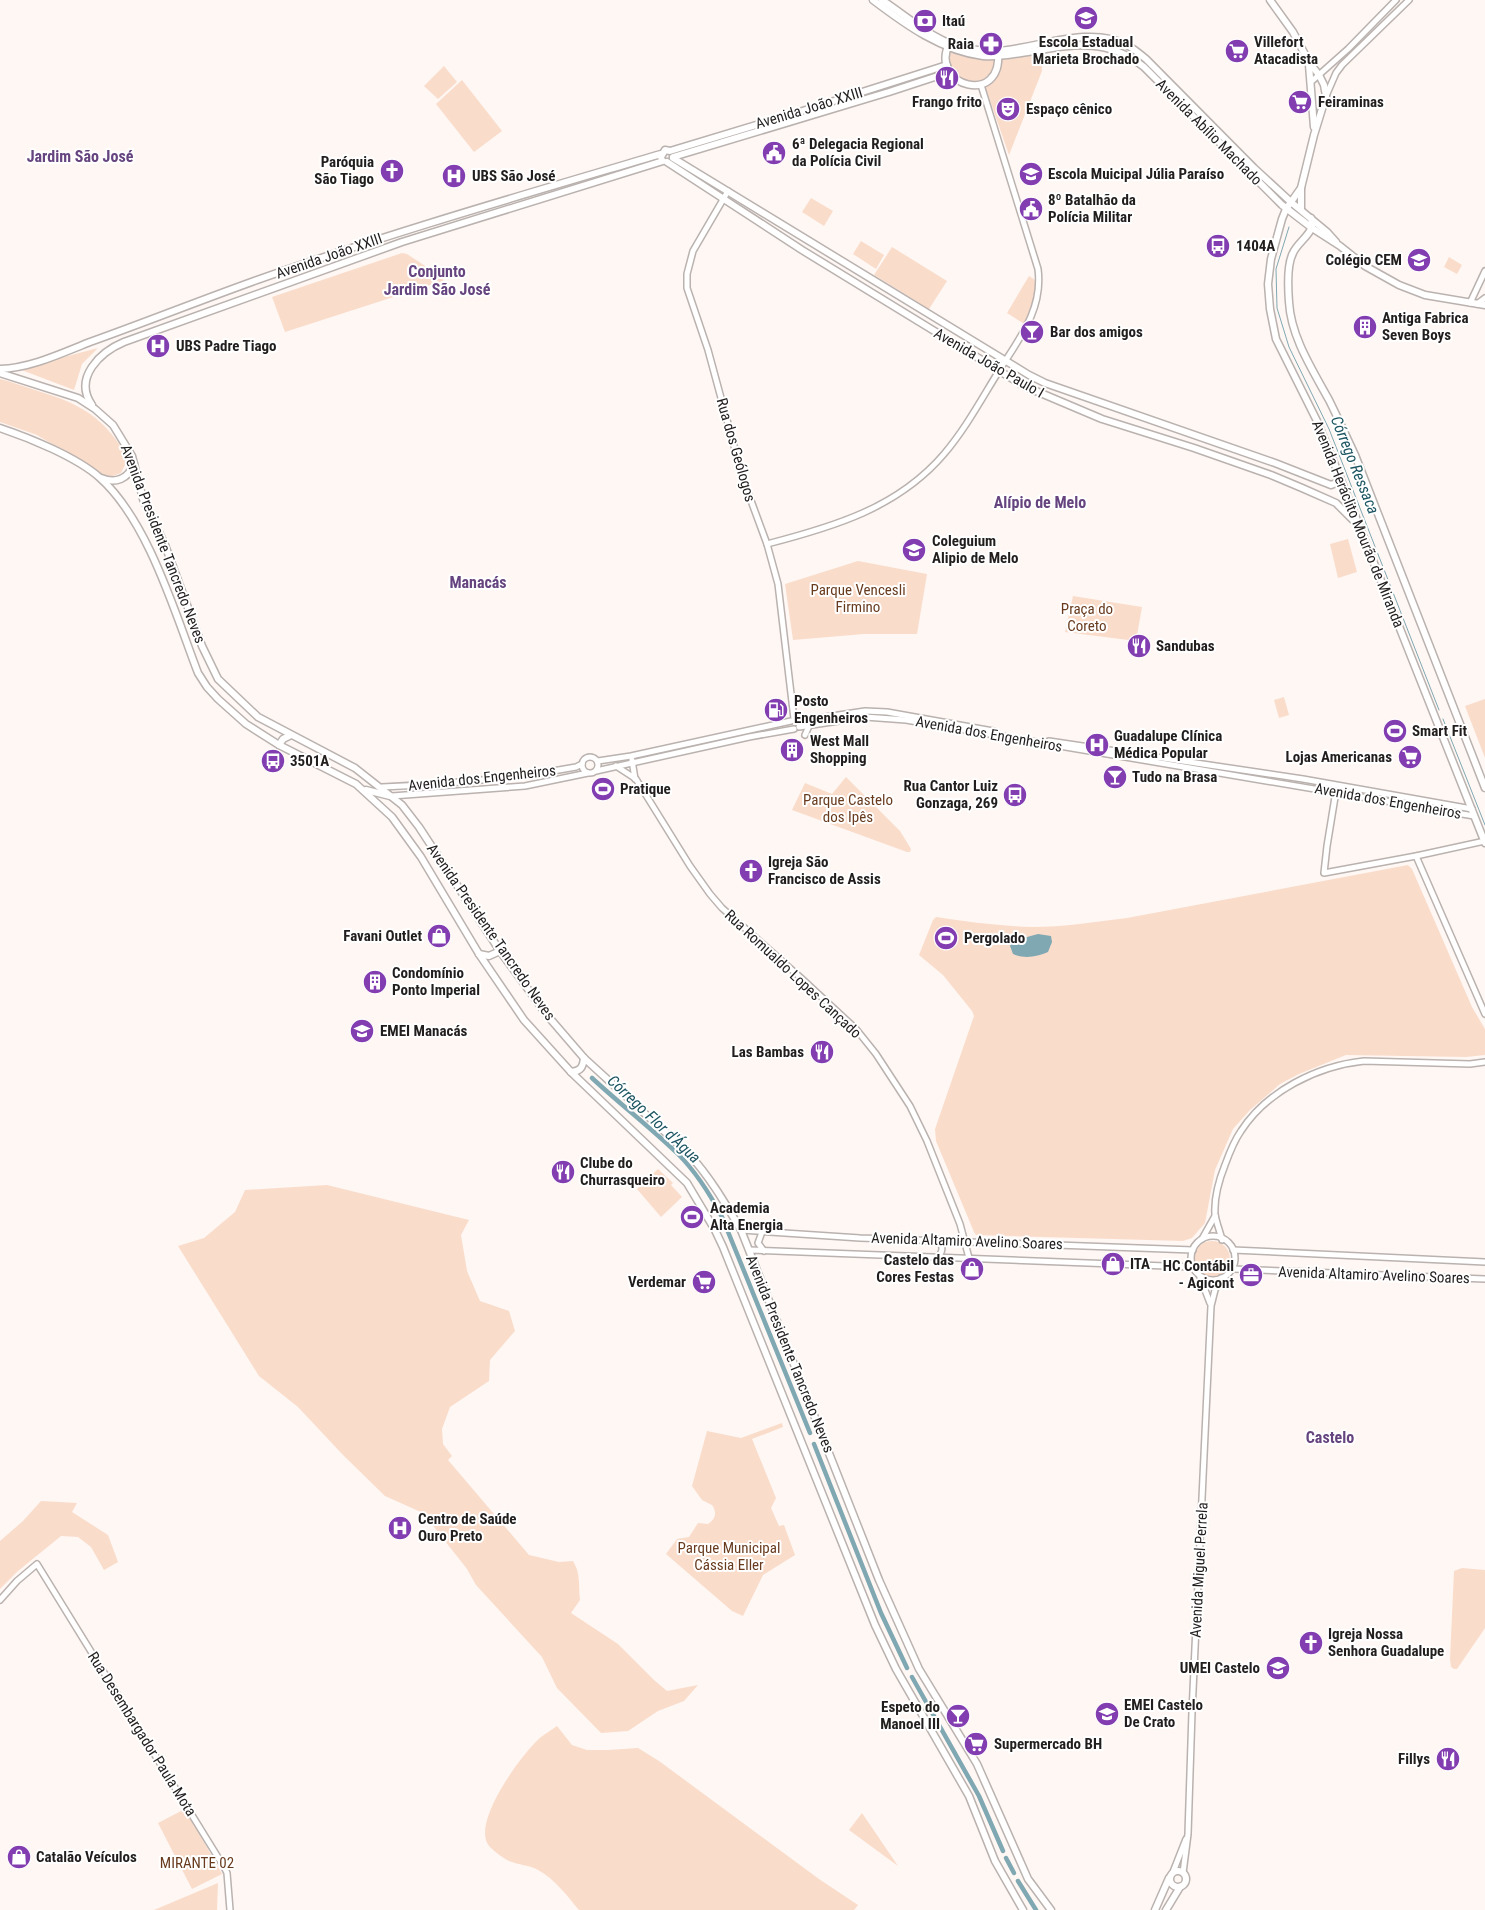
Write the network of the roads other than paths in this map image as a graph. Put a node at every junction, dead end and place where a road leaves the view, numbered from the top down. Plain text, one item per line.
1 (873, 0) edge
2 (882, 0) edge
3 (1270, 0) edge
4 (1396, 0) edge
5 (1407, 1) edge
6 (949, 45) junction
7 (998, 54) junction
8 (1309, 62) junction
9 (948, 68) junction
10 (1319, 75) junction
11 (1312, 81) junction
12 (981, 85) junction
13 (1326, 96) junction
14 (1313, 99) junction
15 (1325, 104) junction
16 (1314, 134) junction
17 (672, 155) junction
18 (664, 159) junction
19 (1301, 188) junction
20 (728, 191) junction
21 (1282, 194) junction
22 (723, 200) junction
23 (1292, 203) junction
24 (1284, 207) junction
25 (1301, 209) junction
26 (1311, 218) junction
27 (1312, 228) junction
28 (1340, 246) junction
29 (1485, 271) edge
30 (1485, 298) edge
31 (1473, 303) junction
32 (1485, 306) edge
33 (146, 323) junction
34 (145, 334) junction
35 (1006, 360) junction
36 (0, 368) edge
37 (999, 371) junction
38 (0, 373) edge
39 (95, 409) junction
40 (0, 428) edge
41 (134, 464) junction
42 (1306, 475) junction
43 (98, 476) junction
44 (1340, 477) junction
45 (1302, 488) junction
46 (1361, 528) junction
47 (767, 544) junction
48 (795, 723) junction
49 (763, 726) junction
50 (808, 726) junction
51 (765, 733) junction
52 (291, 735) junction
53 (805, 735) dead end
54 (278, 745) junction
55 (631, 756) junction
56 (598, 761) junction
57 (633, 763) junction
58 (582, 764) junction
59 (616, 766) junction
60 (596, 772) junction
61 (588, 773) junction
62 (636, 779) junction
63 (356, 784) junction
64 (382, 788) junction
65 (1485, 788) edge
66 (1336, 791) junction
67 (1396, 795) junction
68 (392, 796) junction
69 (1373, 798) junction
70 (1473, 812) junction
71 (1485, 842) edge
72 (1416, 856) junction
73 (500, 951) junction
74 (479, 954) junction
75 (1485, 1014) edge
76 (584, 1058) junction
77 (1485, 1062) edge
78 (593, 1066) junction
79 (571, 1072) junction
80 (581, 1081) junction
81 (1215, 1216) junction
82 (741, 1230) junction
83 (762, 1232) junction
84 (937, 1239) junction
85 (1202, 1239) junction
86 (1222, 1240) junction
87 (965, 1241) junction
88 (749, 1250) junction
89 (1193, 1250) junction
90 (1233, 1250) junction
91 (764, 1251) junction
92 (938, 1257) junction
93 (969, 1258) junction
94 (1485, 1262) edge
95 (1192, 1267) junction
96 (1233, 1269) junction
97 (1200, 1277) junction
98 (1221, 1278) junction
99 (1485, 1279) edge
100 (1211, 1306) junction
101 (0, 1600) edge
102 (1188, 1834) junction
103 (1173, 1872) junction
104 (1184, 1873) junction
105 (1169, 1878) junction
106 (1180, 1887) junction
107 (1157, 1909) edge
108 (230, 1910) edge
109 (1023, 1910) edge
110 (1051, 1910) edge
111 (1166, 1910) edge

1 - 6 main road, Avenida Abílio Machado
2 - 6 main road, Avenida Abílio Machado
3 - 8 main road
4 - 10 street
5 - 13 street
6 - 7 main road, Avenida Abílio Machado
6 - 9 main road
7 - 12 main road
7 - 21 main road, Avenida Abílio Machado
7 - 24 main road, Avenida Abílio Machado
8 - 10 main road
8 - 11 main road
9 - 12 main road
9 - 17 main road, Avenida João XXIII
10 - 11 street
10 - 13 main road
11 - 14 main road
12 - 35 street
13 - 15 main road
14 - 15 main road
14 - 16 main road
15 - 16 main road
16 - 19 main road
17 - 18 main road
17 - 18 main road, Avenida João XXIII
17 - 20 main road, Avenida João Paulo I
18 - 22 main road, Avenida João Paulo I
18 - 33 main road, Avenida João XXIII
18 - 34 main road, Avenida João XXIII
19 - 21 main road
19 - 23 main road, Avenida Heráclito Mourão de Miranda
19 - 25 main road
20 - 22 street, Rua dos Geólogos
20 - 35 main road, Avenida João Paulo I
21 - 23 main road, Avenida Abílio Machado
22 - 37 main road, Avenida João Paulo I
22 - 47 street, Rua dos Geólogos
23 - 24 main road, Avenida Heráclito Mourão de Miranda
23 - 25 main road, Avenida Abílio Machado
24 - 27 main road, Avenida Abílio Machado
24 - 44 main road, Avenida Heráclito Mourão de Miranda
25 - 26 main road, Avenida Abílio Machado
26 - 27 main road
26 - 28 main road, Avenida Abílio Machado
27 - 28 main road, Avenida Abílio Machado
27 - 65 main road, Avenida Heráclito Mourão de Miranda
28 - 31 main road, Avenida Abílio Machado
29 - 31 street
30 - 31 street
31 - 32 main road, Avenida Abílio Machado
33 - 34 main road
33 - 36 main road, Avenida João XXIII
34 - 39 main road, Avenida João XXIII
35 - 37 street
35 - 42 main road, Avenida João Paulo I
37 - 45 main road, Avenida João Paulo I
37 - 47 street
38 - 39 main road, Avenida Presidente Tancredo Neves
39 - 41 main road, Avenida Presidente Tancredo Neves
40 - 43 main road, Avenida Presidente Tancredo Neves
41 - 43 main road
41 - 52 main road, Avenida Presidente Tancredo Neves
42 - 44 main road, Avenida João Paulo I
42 - 45 main road
43 - 54 main road, Avenida Presidente Tancredo Neves
44 - 46 main road, Avenida Heráclito Mourão de Miranda
45 - 46 main road, Avenida João Paulo I
46 - 70 main road, Avenida Heráclito Mourão de Miranda
47 - 48 street, Rua dos Geólogos
48 - 49 street, Avenida dos Engenheiros
48 - 50 street, Avenida dos Engenheiros
48 - 51 street, Avenida dos Engenheiros
48 - 67 street, Avenida dos Engenheiros
49 - 51 street
49 - 55 street, Avenida dos Engenheiros
50 - 53 street
50 - 66 street, Avenida dos Engenheiros
51 - 57 street, Avenida dos Engenheiros
52 - 54 main road
52 - 64 main road, Avenida Presidente Tancredo Neves
54 - 63 main road, Avenida Presidente Tancredo Neves
55 - 56 street, Avenida dos Engenheiros
55 - 57 street, Rua Romualdo Lopes Cançado
56 - 58 street
56 - 60 street
57 - 59 street, Avenida dos Engenheiros
57 - 62 street, Rua Romualdo Lopes Cançado
58 - 61 street
58 - 64 street, Avenida dos Engenheiros
59 - 60 street, Avenida dos Engenheiros
59 - 62 street, Rua Romualdo Lopes Cançado
60 - 61 street
61 - 68 street, Avenida dos Engenheiros
62 - 87 street, Rua Romualdo Lopes Cançado
63 - 68 main road
63 - 74 main road, Avenida Presidente Tancredo Neves
64 - 68 main road, Avenida Presidente Tancredo Neves
66 - 69 street, Avenida dos Engenheiros
66 - 72 street
67 - 69 street
67 - 70 street, Avenida dos Engenheiros
68 - 73 main road, Avenida Presidente Tancredo Neves
69 - 70 street, Avenida dos Engenheiros
70 - 71 main road, Avenida Heráclito Mourão de Miranda
71 - 72 street
72 - 75 street
73 - 74 main road
73 - 76 main road, Avenida Presidente Tancredo Neves
74 - 79 main road, Avenida Presidente Tancredo Neves
76 - 78 main road, Avenida Presidente Tancredo Neves
76 - 79 main road
77 - 81 street
78 - 80 main road
78 - 82 main road, Avenida Presidente Tancredo Neves
79 - 80 main road, Avenida Presidente Tancredo Neves
80 - 109 main road, Avenida Presidente Tancredo Neves
81 - 85 street
81 - 86 street
82 - 83 street, Avenida Altamiro Avelino Soares
82 - 88 main road, Avenida Presidente Tancredo Neves
83 - 84 street, Avenida Altamiro Avelino Soares
83 - 91 street
84 - 87 street, Avenida Altamiro Avelino Soares
84 - 92 street
85 - 86 street
85 - 89 street
86 - 90 street
87 - 89 street, Avenida Altamiro Avelino Soares
87 - 93 street, Rua Romualdo Lopes Cançado
88 - 91 street, Avenida Altamiro Avelino Soares
88 - 110 main road, Avenida Presidente Tancredo Neves
89 - 95 street
90 - 94 street, Avenida Altamiro Avelino Soares
90 - 96 street
91 - 92 street, Avenida Altamiro Avelino Soares
92 - 93 street, Avenida Altamiro Avelino Soares
93 - 95 street, Avenida Altamiro Avelino Soares
95 - 97 street
96 - 98 street
96 - 99 street, Avenida Altamiro Avelino Soares
97 - 98 street
97 - 100 street, Avenida Miguel Perrela
98 - 100 street, Avenida Miguel Perrela
100 - 102 street, Avenida Miguel Perrela
101 - 108 street, Rua Desembargador Paula Mota
102 - 103 street, Avenida Miguel Perrela
102 - 104 street, Avenida Miguel Perrela
103 - 104 main road
103 - 105 main road
104 - 106 main road
105 - 106 main road
105 - 107 main road
106 - 111 main road

